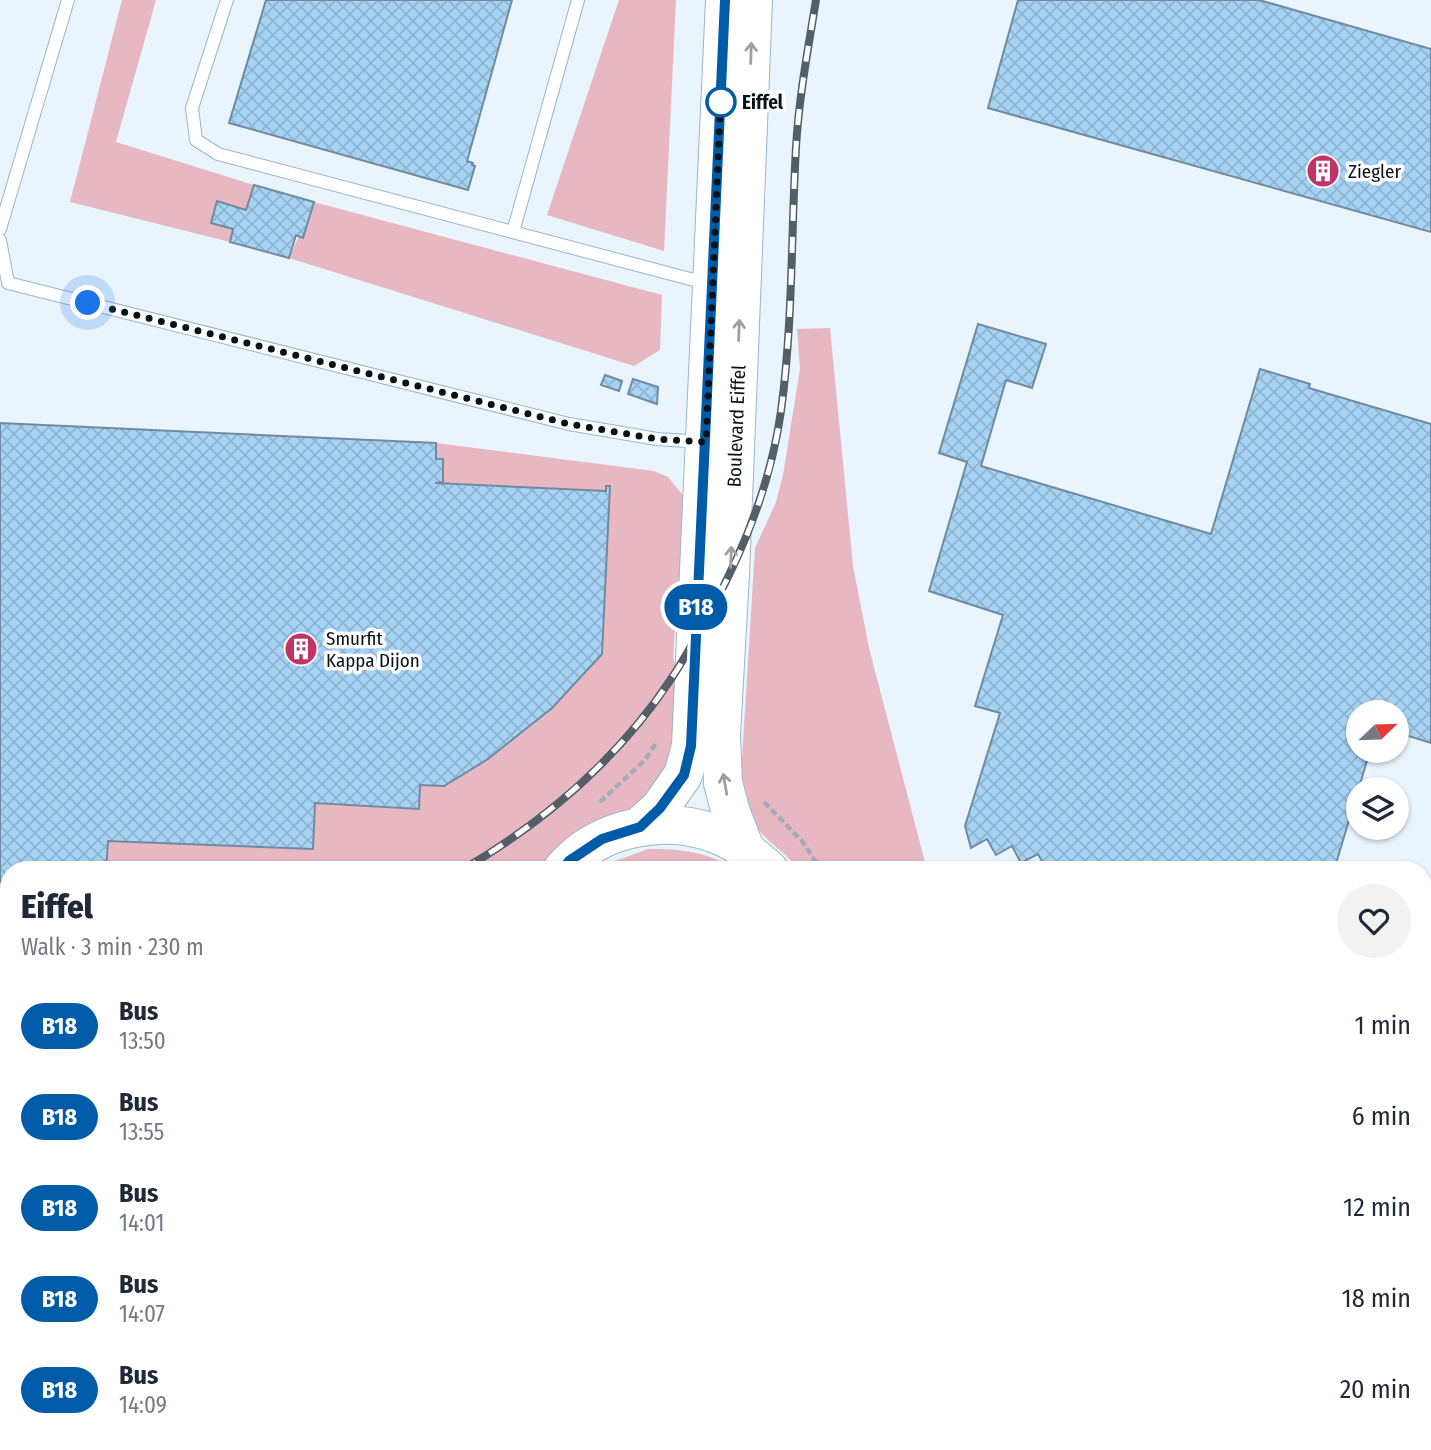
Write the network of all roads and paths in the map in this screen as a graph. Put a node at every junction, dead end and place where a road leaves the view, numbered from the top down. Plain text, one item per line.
1 (68, 0) edge
2 (227, 0) edge
3 (578, 0) edge
4 (725, 0) edge
5 (753, 0) edge
6 (3, 206) edge
7 (0, 229) edge
8 (513, 232) junction
9 (0, 240) edge
10 (4, 282) edge
11 (727, 286) junction
12 (720, 443) junction
13 (640, 827) junction
14 (757, 859) edge
15 (569, 861) edge

1 - 6 lane
2 - 8 lane
3 - 8 lane
4 - 11 main road, Boulevard Eiffel
11 -> 5 main road, Boulevard Eiffel
6 - 7 lane
8 - 11 lane
9 - 10 lane
10 - 12 lane
11 - 12 main road, Boulevard Eiffel
12 - 13 main road, Boulevard Eiffel
14 -> 12 main road, Boulevard Eiffel
13 - 14 main road
13 - 15 main road

